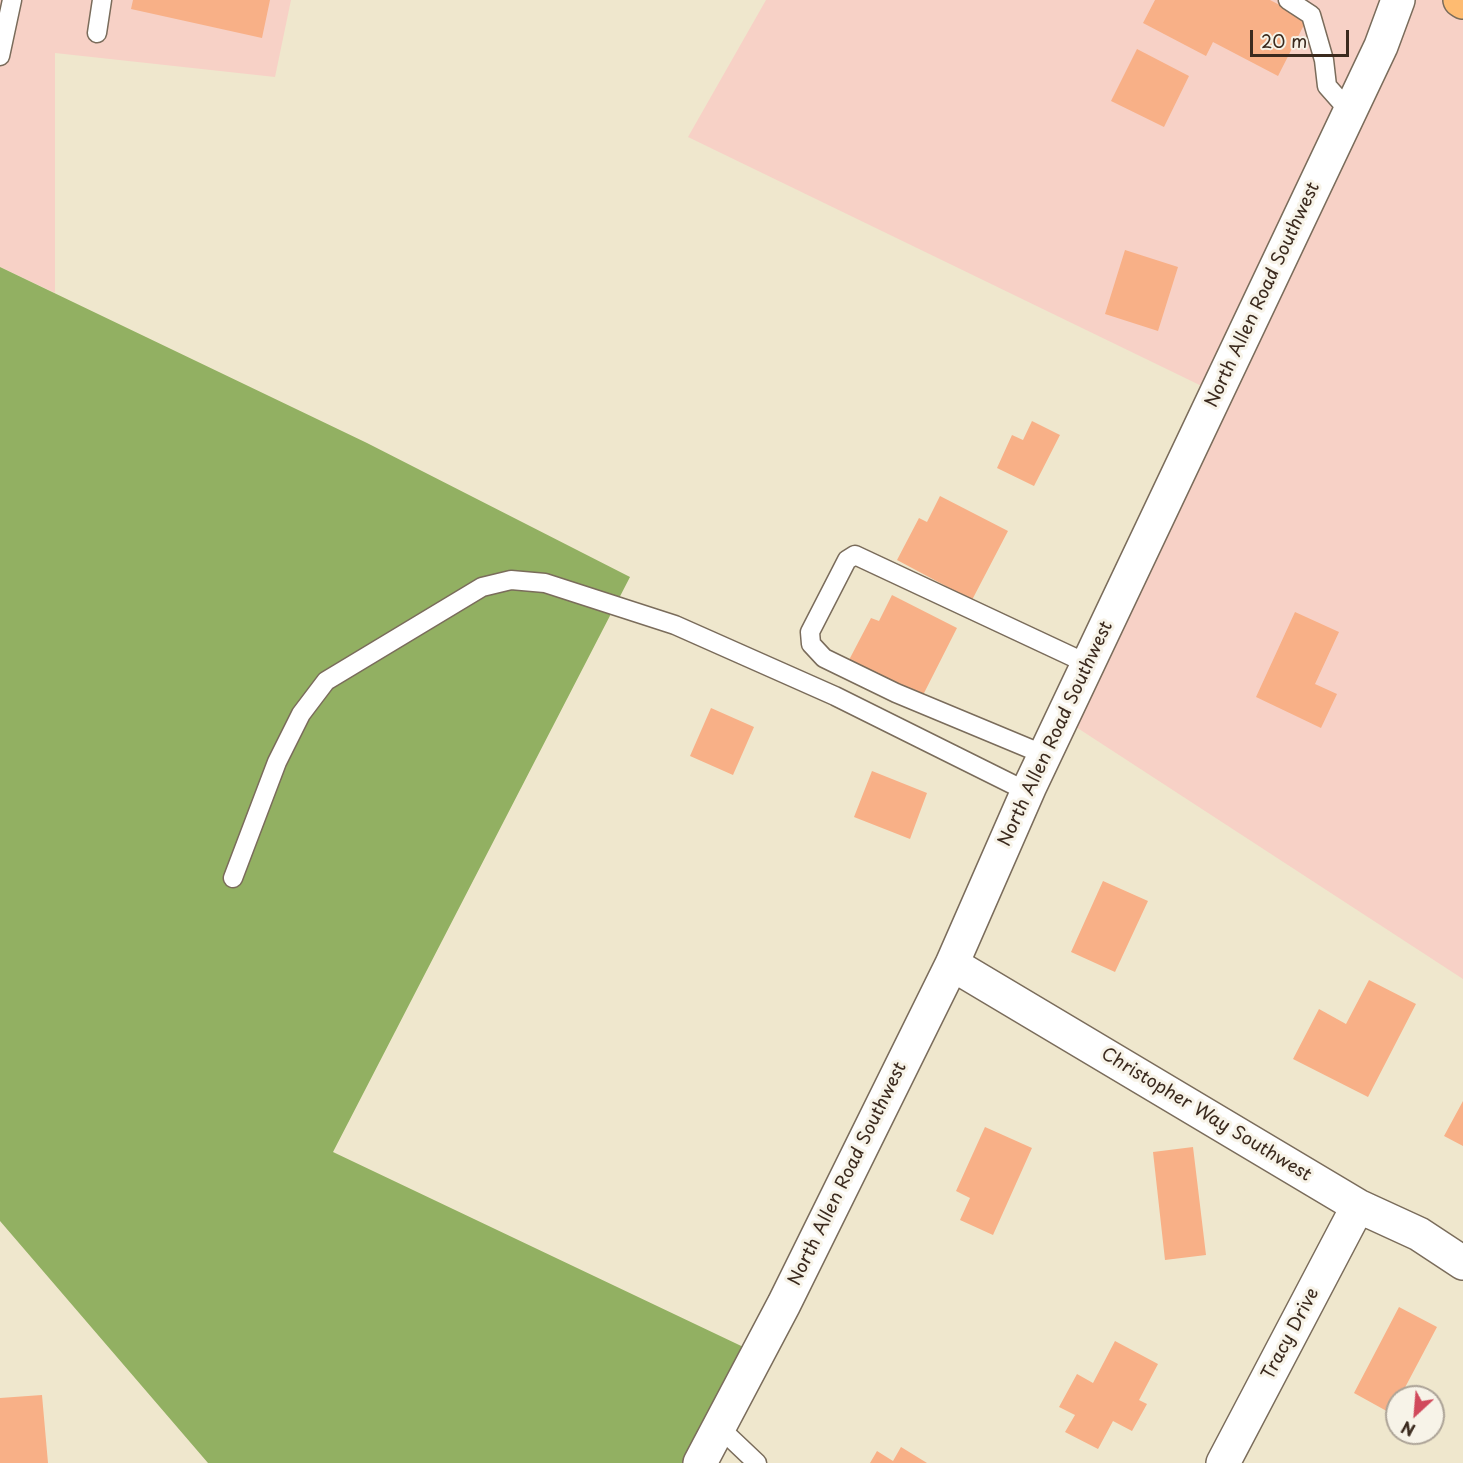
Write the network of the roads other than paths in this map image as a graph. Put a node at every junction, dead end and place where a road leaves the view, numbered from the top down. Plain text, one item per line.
1 (12, 0) edge
2 (102, 0) edge
3 (1288, 0) edge
4 (1398, 0) edge
5 (97, 33) dead end
6 (0, 56) edge
7 (1350, 112) junction
8 (1088, 664) junction
9 (1044, 755) junction
10 (1028, 792) junction
11 (233, 878) dead end
12 (952, 963) junction
13 (1358, 1206) junction
14 (1463, 1263) edge
15 (719, 1427) junction
16 (700, 1463) edge
17 (757, 1463) edge
18 (1223, 1463) edge

1 - 6 lane
2 - 5 lane
3 - 7 lane
4 - 7 street, North Allen Road Southwest
7 - 8 street, North Allen Road Southwest
8 - 9 street, North Allen Road Southwest
8 - 9 lane
9 - 10 street, North Allen Road Southwest
10 - 11 lane
10 - 12 street, North Allen Road Southwest
12 - 13 street, Christopher Way Southwest
12 - 15 street, North Allen Road Southwest
13 - 14 street, Christopher Way Southwest
13 - 18 street, Tracy Drive
15 - 16 street, North Allen Road Southwest
15 - 17 lane

